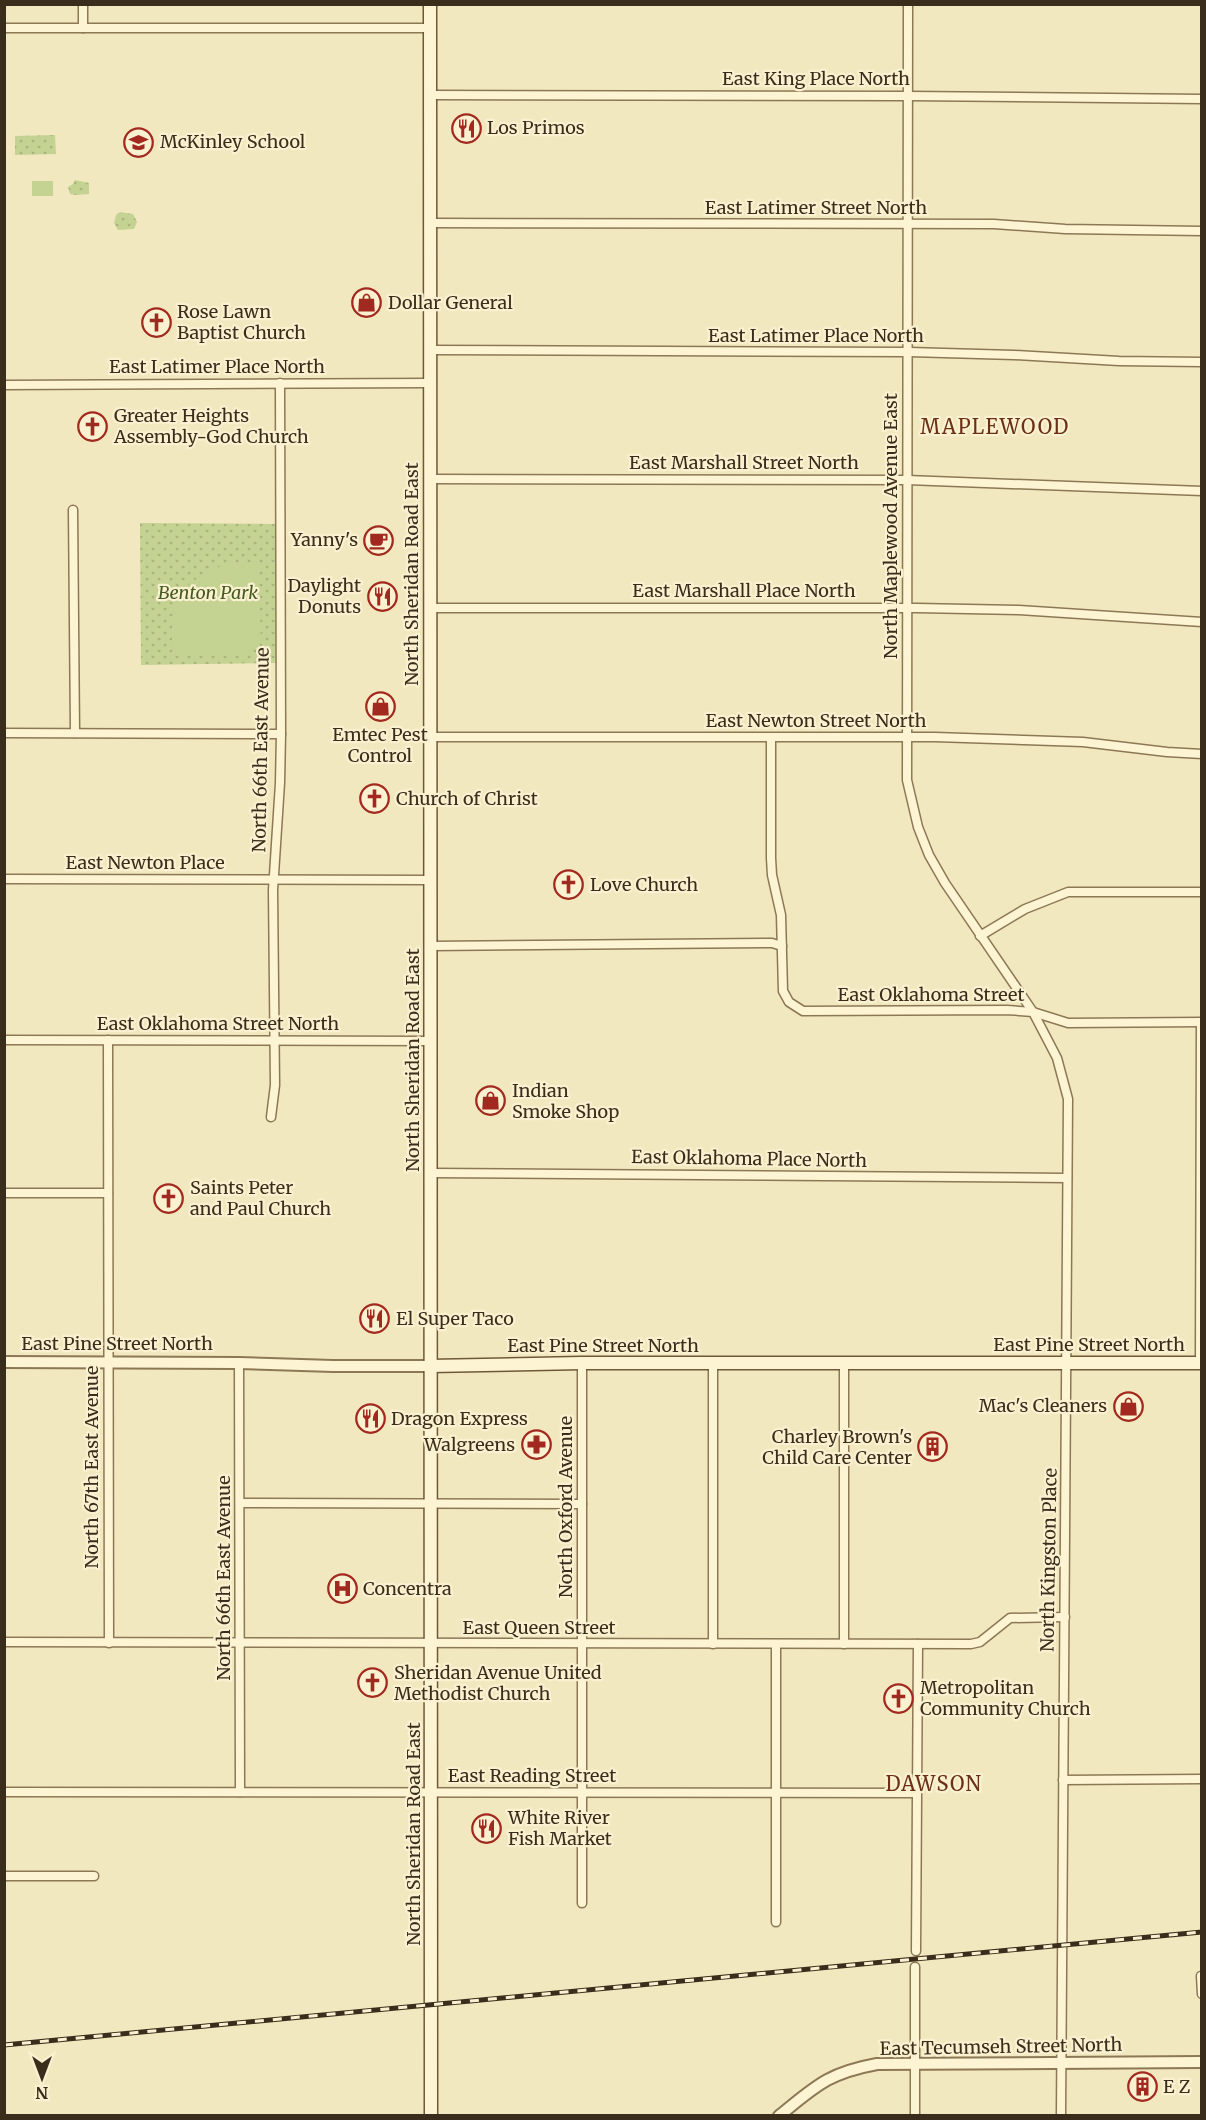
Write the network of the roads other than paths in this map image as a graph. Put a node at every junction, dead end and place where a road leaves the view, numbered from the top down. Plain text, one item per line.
1 (83, 4) edge
2 (430, 4) edge
3 (908, 4) edge
4 (4, 28) edge
5 (83, 28) junction
6 (430, 28) junction
7 (430, 95) junction
8 (908, 96) junction
9 (1202, 99) edge
10 (430, 223) junction
11 (908, 224) junction
12 (1202, 231) edge
13 (430, 350) junction
14 (909, 352) junction
15 (1202, 362) edge
16 (280, 383) junction
17 (430, 383) junction
18 (4, 385) edge
19 (430, 479) junction
20 (907, 480) junction
21 (1202, 491) edge
22 (74, 510) dead end
23 (907, 607) junction
24 (430, 608) junction
25 (1202, 622) edge
26 (4, 733) edge
27 (75, 733) junction
28 (281, 734) junction
29 (430, 737) junction
30 (907, 737) junction
31 (771, 738) junction
32 (1202, 754) edge
33 (4, 879) edge
34 (275, 879) junction
35 (430, 880) junction
36 (1202, 892) edge
37 (980, 936) junction
38 (430, 946) junction
39 (782, 946) junction
40 (1033, 1012) junction
41 (1201, 1023) edge
42 (4, 1040) edge
43 (108, 1040) junction
44 (274, 1040) junction
45 (431, 1041) junction
46 (271, 1117) dead end
47 (431, 1173) junction
48 (1067, 1178) junction
49 (4, 1192) edge
50 (108, 1193) junction
51 (4, 1362) edge
52 (108, 1363) junction
53 (239, 1363) junction
54 (582, 1363) junction
55 (713, 1363) junction
56 (844, 1363) junction
57 (1201, 1363) edge
58 (1067, 1364) junction
59 (430, 1366) junction
60 (240, 1503) junction
61 (430, 1504) junction
62 (582, 1504) junction
63 (1065, 1617) junction
64 (4, 1642) edge
65 (109, 1643) junction
66 (240, 1643) junction
67 (431, 1644) junction
68 (582, 1644) junction
69 (713, 1644) junction
70 (776, 1644) junction
71 (844, 1644) junction
72 (918, 1644) junction
73 (1202, 1779) edge
74 (1063, 1780) junction
75 (4, 1792) edge
76 (240, 1792) junction
77 (432, 1792) junction
78 (582, 1792) junction
79 (775, 1792) junction
80 (916, 1793) junction
81 (4, 1876) edge
82 (94, 1876) dead end
83 (582, 1903) dead end
84 (776, 1922) dead end
85 (916, 1951) dead end
86 (915, 1967) dead end
87 (1201, 1976) edge
88 (1202, 1994) edge
89 (915, 2062) junction
90 (1061, 2062) junction
91 (1202, 2062) edge
92 (431, 2115) edge
93 (779, 2115) edge
94 (915, 2115) edge
95 (1060, 2115) edge

1 - 5 street
2 - 6 main road, North Sheridan Road East
3 - 8 street, North Maplewood Avenue East
4 - 5 street
5 - 6 street
6 - 7 main road, North Sheridan Road East
7 - 8 street, East King Place North
7 - 10 main road, North Sheridan Road East
8 - 9 street, East King Place North
8 - 11 street, North Maplewood Avenue East
10 - 11 street, East Latimer Street North
10 - 13 main road, North Sheridan Road East
11 - 12 street, East Latimer Street North
11 - 14 street, North Maplewood Avenue East
13 - 14 street, East Latimer Place North
13 - 17 main road, North Sheridan Road East
14 - 15 street, East Latimer Place North
14 - 20 street, North Maplewood Avenue East
16 - 17 street, East Latimer Place North
16 - 18 street, East Latimer Place North
16 - 28 street, North 66th East Avenue
17 - 19 main road, North Sheridan Road East
19 - 20 street, East Marshall Street North
19 - 24 main road, North Sheridan Road East
20 - 21 street, East Marshall Street North
20 - 23 street, North Maplewood Avenue East
22 - 27 street
23 - 24 street, East Marshall Place North
23 - 25 street, East Marshall Place North
23 - 30 street, North Maplewood Avenue East
24 - 29 main road, North Sheridan Road East
26 - 27 street
27 - 28 street
28 - 34 street, North 66th East Avenue
29 - 31 street, East Newton Street North
29 - 35 main road, North Sheridan Road East
30 - 31 street, East Newton Street North
30 - 32 street, East Newton Street North
30 - 37 street, North Maplewood Avenue East
31 - 39 street
33 - 34 street, East Newton Place
34 - 35 street, East Newton Place
34 - 44 street, North 66th East Avenue
35 - 38 main road, North Sheridan Road East
36 - 37 street
37 - 40 street, North Maplewood Avenue East
38 - 39 street
38 - 45 main road, North Sheridan Road East
39 - 40 street, East Oklahoma Street
40 - 41 street, East Oklahoma Street
40 - 48 street, North Kingston Place
41 - 57 street
42 - 43 street, East Oklahoma Street North
43 - 44 street, East Oklahoma Street North
43 - 50 street, North 67th East Avenue
44 - 45 street, East Oklahoma Street North
44 - 46 street, North 66th East Avenue
45 - 47 main road, North Sheridan Road East
47 - 48 street, East Oklahoma Place North
47 - 59 main road, North Sheridan Road East
48 - 58 street, North Kingston Place
49 - 50 street
50 - 52 street, North 67th East Avenue
51 - 52 street, East Pine Street North
52 - 53 street, East Pine Street North
52 - 65 street, North 67th East Avenue
53 - 59 street, East Pine Street North
53 - 60 street, North 66th East Avenue
54 - 55 main road, East Pine Street North
54 - 59 main road, East Pine Street North
54 - 62 street, North Oxford Avenue
55 - 56 main road, East Pine Street North
55 - 69 street
56 - 58 main road, East Pine Street North
56 - 71 street
57 - 58 main road, East Pine Street North
58 - 63 street, North Kingston Place
59 - 61 main road, North Sheridan Road East
60 - 61 street
60 - 66 street, North 66th East Avenue
61 - 62 street
61 - 67 main road, North Sheridan Road East
62 - 68 street, North Oxford Avenue
63 - 72 street, East Queen Street
63 - 74 street, North Kingston Place
64 - 65 street, East Queen Street
65 - 66 street, East Queen Street
66 - 67 street, East Queen Street
66 - 76 street, North 66th East Avenue
67 - 68 street, East Queen Street
67 - 77 main road, North Sheridan Road East
68 - 69 street, East Queen Street
68 - 78 street, North Oxford Avenue
69 - 70 street, East Queen Street
70 - 71 street, East Queen Street
70 - 79 street
71 - 72 street, East Queen Street
72 - 80 street
73 - 74 street
74 - 90 street, North Kingston Place
75 - 76 street, East Reading Street
76 - 77 street, East Reading Street
77 - 78 street, East Reading Street
77 - 92 main road, North Sheridan Road East
78 - 79 street, East Reading Street
78 - 83 street, North Oxford Avenue
79 - 80 street, East Reading Street
79 - 84 street
80 - 85 street
81 - 82 street
86 - 89 street
87 - 88 street
89 - 90 street, East Tecumseh Street North
89 - 93 street, East Tecumseh Street North
89 - 94 street
90 - 91 street, East Tecumseh Street North
90 - 95 street, North Kingston Place

